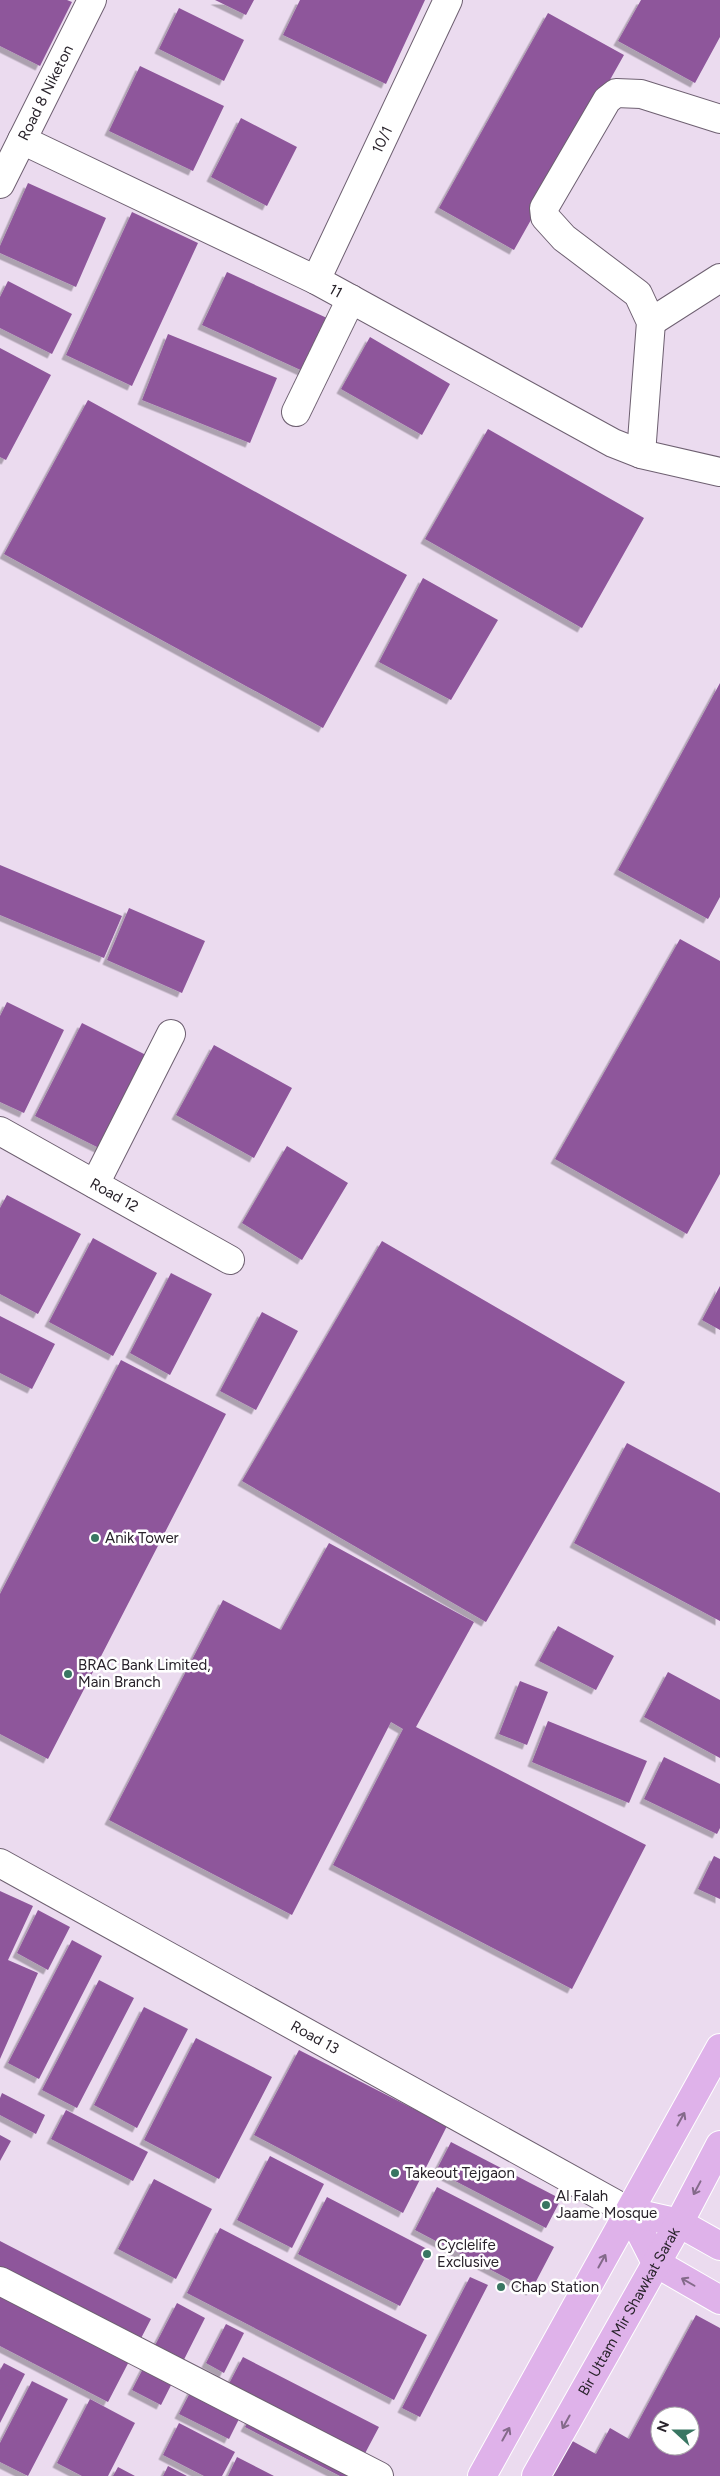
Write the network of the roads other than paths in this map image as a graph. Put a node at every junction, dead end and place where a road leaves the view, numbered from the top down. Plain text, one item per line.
1 (92, 0) edge
2 (448, 0) edge
3 (720, 119) edge
4 (22, 140) junction
5 (0, 184) edge
6 (720, 278) edge
7 (316, 280) junction
8 (351, 299) junction
9 (651, 322) junction
10 (296, 412) dead end
11 (641, 454) junction
12 (720, 472) edge
13 (171, 1034) dead end
14 (0, 1131) edge
15 (95, 1184) junction
16 (230, 1260) dead end
17 (0, 1863) edge
18 (720, 2048) edge
19 (720, 2145) edge
20 (630, 2212) junction
21 (679, 2222) junction
22 (720, 2246) edge
23 (656, 2263) junction
24 (0, 2281) edge
25 (720, 2300) edge
26 (379, 2476) edge
27 (482, 2476) edge
28 (536, 2476) edge

1 - 4 street, Road 8 Niketon
2 - 7 street, 10/1
3 - 9 street
4 - 5 street, Road 8 Niketon
4 - 7 street, 11
6 - 9 street
7 - 8 street, 11
8 - 10 street
8 - 11 street, 11
9 - 11 street
11 - 12 street, 11
13 - 15 street
14 - 15 street, Road 12
15 - 16 street, Road 12
17 - 20 street, Road 13
20 -> 18 main road
19 -> 21 main road, Bir Uttam Mir Shawkat Sarak
20 - 21 main road
20 - 23 main road
27 -> 20 main road
21 - 22 main road
21 - 23 main road, Bir Uttam Mir Shawkat Sarak
25 -> 23 main road
23 -> 28 main road, Bir Uttam Mir Shawkat Sarak
24 - 26 street

